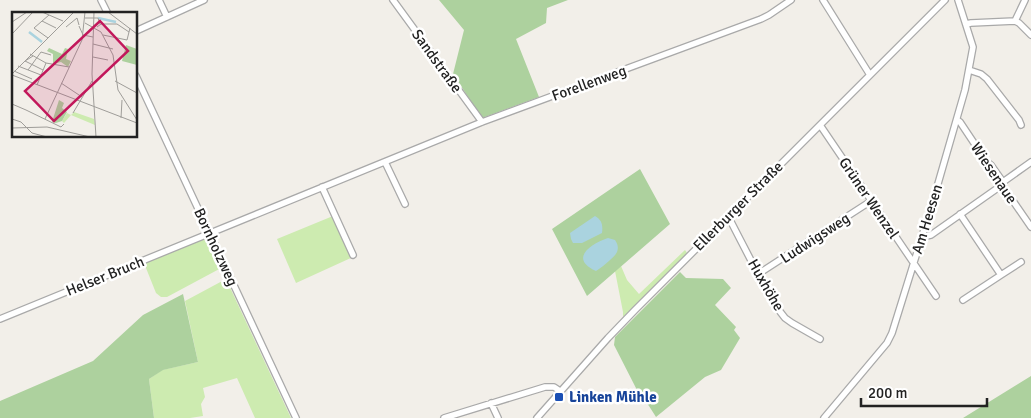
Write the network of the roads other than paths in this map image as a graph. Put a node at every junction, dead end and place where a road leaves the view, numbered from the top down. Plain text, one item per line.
1 (101, 0) edge
2 (159, 0) edge
3 (204, 0) edge
4 (393, 0) edge
5 (791, 0) edge
6 (823, 0) edge
7 (945, 0) edge
8 (958, 0) edge
9 (1025, 0) edge
10 (107, 12) edge
11 (167, 17) junction
12 (1014, 21) junction
13 (966, 24) junction
14 (138, 30) edge
15 (1031, 35) edge
16 (969, 70) junction
17 (870, 75) junction
18 (138, 80) edge
19 (957, 120) junction
20 (482, 122) junction
21 (1021, 125) dead end
22 (820, 126) junction
23 (385, 162) junction
24 (1031, 162) edge
25 (1003, 184) junction
26 (322, 187) junction
27 (871, 201) junction
28 (405, 204) dead end
29 (960, 214) junction
30 (728, 216) junction
31 (1031, 227) edge
32 (209, 233) junction
33 (922, 235) junction
34 (353, 255) dead end
35 (1021, 262) dead end
36 (914, 263) junction
37 (758, 274) junction
38 (1001, 275) junction
39 (936, 296) dead end
40 (963, 300) dead end
41 (0, 319) edge
42 (820, 339) dead end
43 (560, 391) junction
44 (491, 403) junction
45 (296, 418) edge
46 (447, 418) edge
47 (498, 418) edge
48 (537, 418) edge
49 (824, 418) edge

1 - 10 street
2 - 11 street
3 - 11 street
4 - 20 street, Sandstraße
5 - 20 street, Forellenweg
6 - 17 street
7 - 17 street, Ellerburger Straße
8 - 13 street, Am Heesen
9 - 12 street
11 - 14 street
12 - 13 street
12 - 15 street
13 - 16 street, Am Heesen
16 - 19 street, Am Heesen
16 - 21 street
17 - 22 street, Ellerburger Straße
18 - 32 street, Bornholzweg
19 - 25 street, Wiesenaue
19 - 33 street, Am Heesen
20 - 23 street, Forellenweg
22 - 27 street, Grüner Wenzel
22 - 30 street, Ellerburger Straße
23 - 26 street, Forellenweg
23 - 28 street
24 - 25 street
25 - 29 street
25 - 31 street, Wiesenaue
26 - 32 street, Forellenweg
26 - 34 street
27 - 36 street, Grüner Wenzel
27 - 37 street, Ludwigsweg
29 - 33 street
29 - 38 street
30 - 37 street, Huxhöhe
30 - 43 street, Ellerburger Straße
32 - 41 street, Helser Bruch
32 - 45 street, Bornholzweg
33 - 36 street, Am Heesen
35 - 38 street
36 - 39 street, Grüner Wenzel
36 - 49 street, Am Heesen
37 - 42 street, Huxhöhe
38 - 40 street
43 - 44 street
43 - 48 street, Ellerburger Straße
44 - 46 street
44 - 47 street

